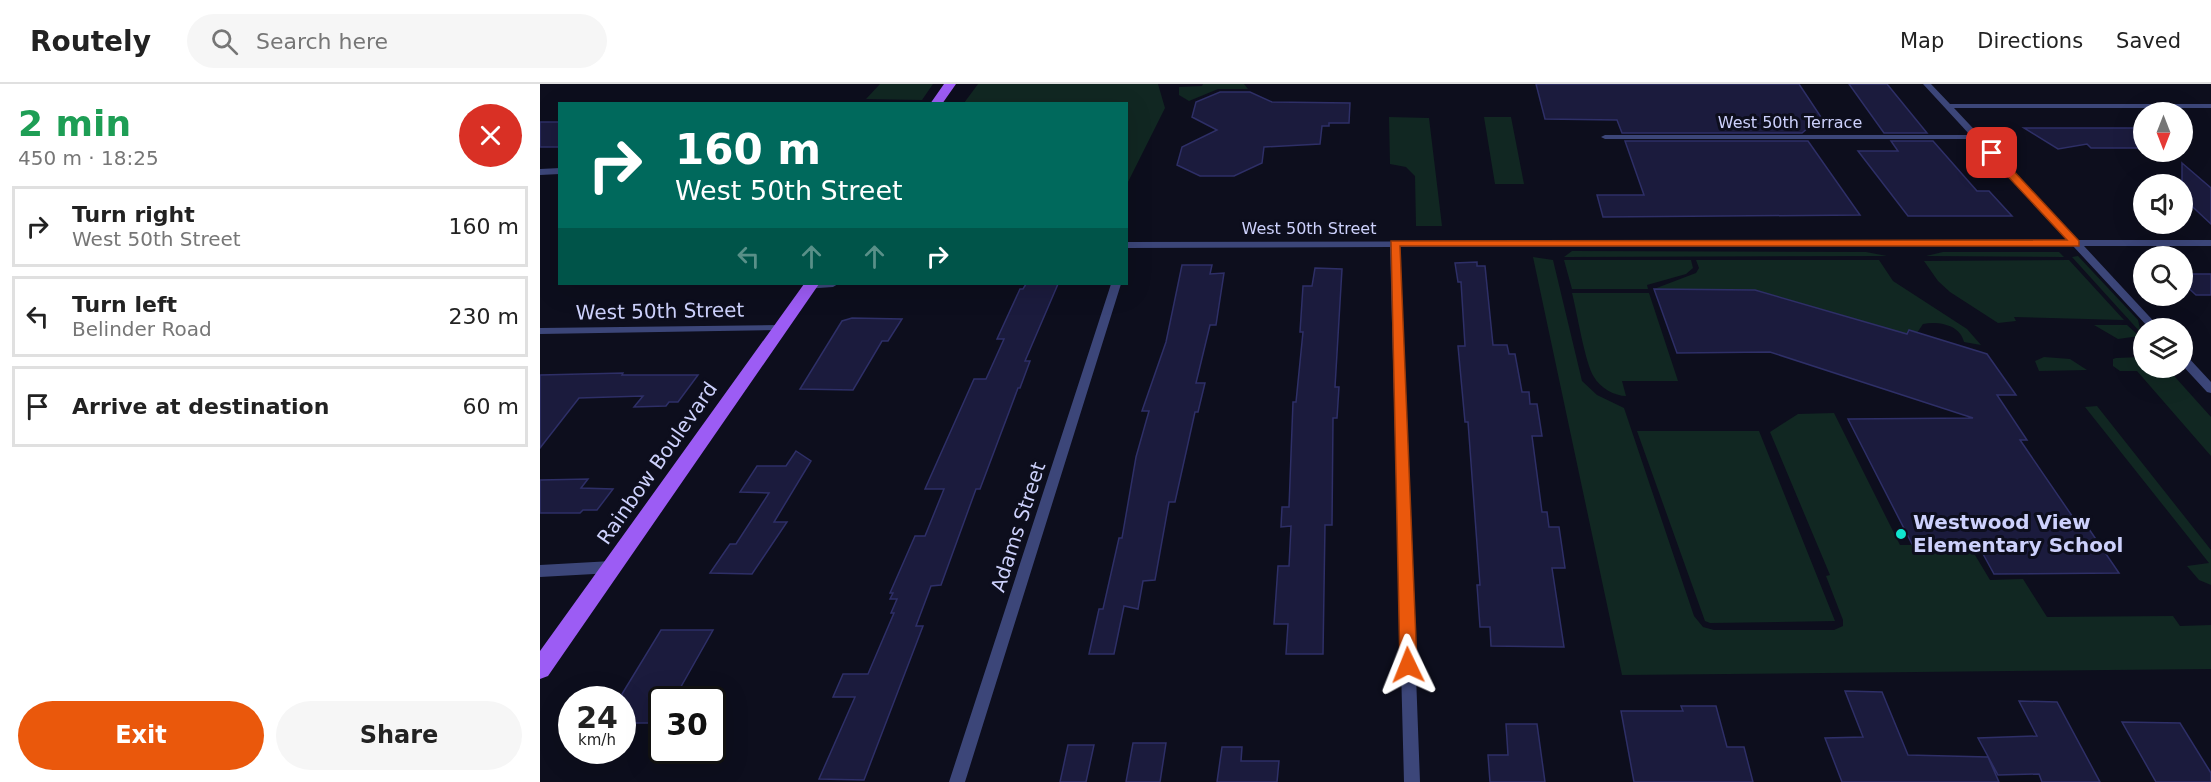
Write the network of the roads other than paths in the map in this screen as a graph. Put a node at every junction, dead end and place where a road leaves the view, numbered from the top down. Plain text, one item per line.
1 (950, 84) edge
2 (1927, 84) edge
3 (937, 102) edge
4 (1948, 106) junction
5 (2211, 106) edge
6 (1605, 137) dead end
7 (1976, 137) junction
8 (540, 171) edge
9 (558, 171) edge
10 (1395, 243) junction
11 (2076, 243) junction
12 (2211, 243) edge
13 (1128, 246) edge
14 (810, 285) edge
15 (1116, 285) edge
16 (2146, 318) edge
17 (780, 328) junction
18 (540, 331) edge
19 (2193, 370) edge
20 (2211, 389) edge
21 (612, 567) junction
22 (540, 572) edge
23 (540, 669) edge
24 (957, 782) edge
25 (1412, 782) edge

1 - 3 main road
2 - 4 street
4 - 5 street
4 - 7 street
6 - 7 street, West 50th Terrace
7 - 11 street
8 - 9 street
10 - 11 street, West 50th Street
10 - 13 street, West 50th Street
10 - 25 street
11 - 12 street, West 50th Street
11 - 16 street
14 - 17 main road, Rainbow Boulevard
15 - 24 street, Adams Street
17 - 18 street, West 50th Street
17 - 21 main road, Rainbow Boulevard
19 - 20 street
21 - 22 street
21 - 23 main road, Rainbow Boulevard

